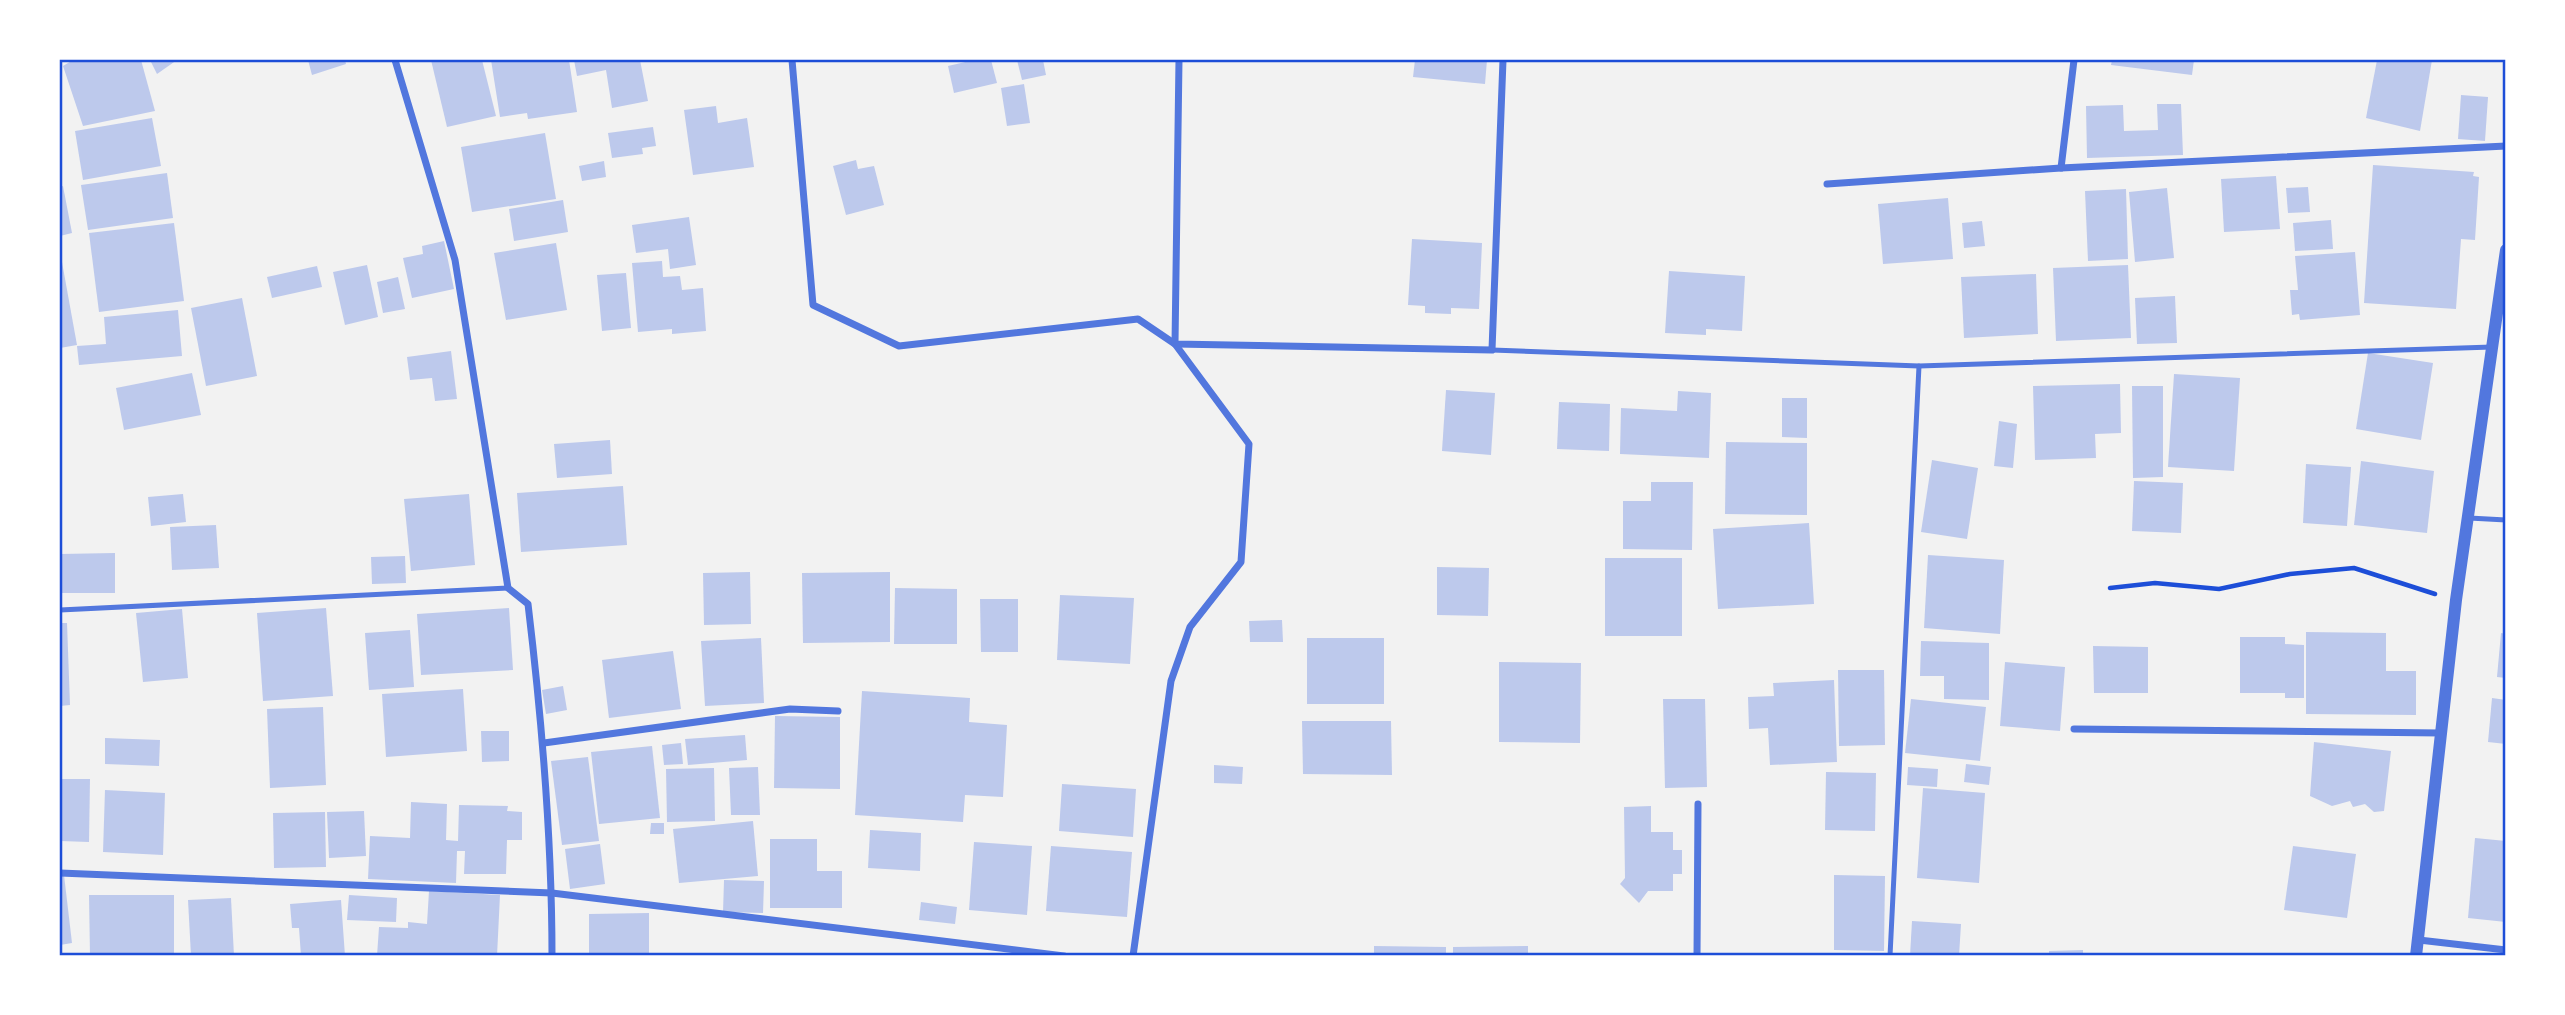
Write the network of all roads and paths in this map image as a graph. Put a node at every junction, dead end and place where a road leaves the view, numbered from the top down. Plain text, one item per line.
1 (395, 60) edge
2 (792, 60) edge
3 (1178, 60) edge
4 (1503, 60) edge
5 (2074, 60) edge
6 (2505, 146) edge
7 (2061, 168) junction
8 (1828, 184) dead end
9 (2505, 250) edge
10 (1175, 344) junction
11 (2492, 346) junction
12 (1492, 350) junction
13 (1919, 366) junction
14 (2469, 517) junction
15 (2505, 520) edge
16 (508, 589) junction
17 (2110, 589) dead end
18 (2456, 600) junction
19 (60, 610) edge
20 (838, 711) dead end
21 (2074, 729) dead end
22 (2441, 733) junction
23 (544, 743) junction
24 (1698, 804) dead end
25 (60, 873) edge
26 (552, 893) junction
27 (2419, 940) junction
28 (2505, 950) edge
29 (552, 956) edge
30 (1064, 956) edge
31 (1133, 956) edge
32 (1697, 956) edge
33 (1890, 956) edge
34 (2416, 956) edge

1 - 16 street
2 - 10 street
3 - 10 street
4 - 12 street
5 - 7 street
6 - 7 street
7 - 8 street
9 - 11 street
10 - 12 street
10 - 31 street
11 - 13 lane
11 - 14 street
12 - 13 lane
13 - 33 lane
14 - 15 lane
14 - 18 street
16 - 19 lane
16 - 23 street
17 - 18 path
18 - 22 street
20 - 23 street
21 - 22 street
22 - 27 street
23 - 26 street
24 - 32 street
25 - 26 street
26 - 29 street
26 - 30 street
27 - 28 street
27 - 34 street

